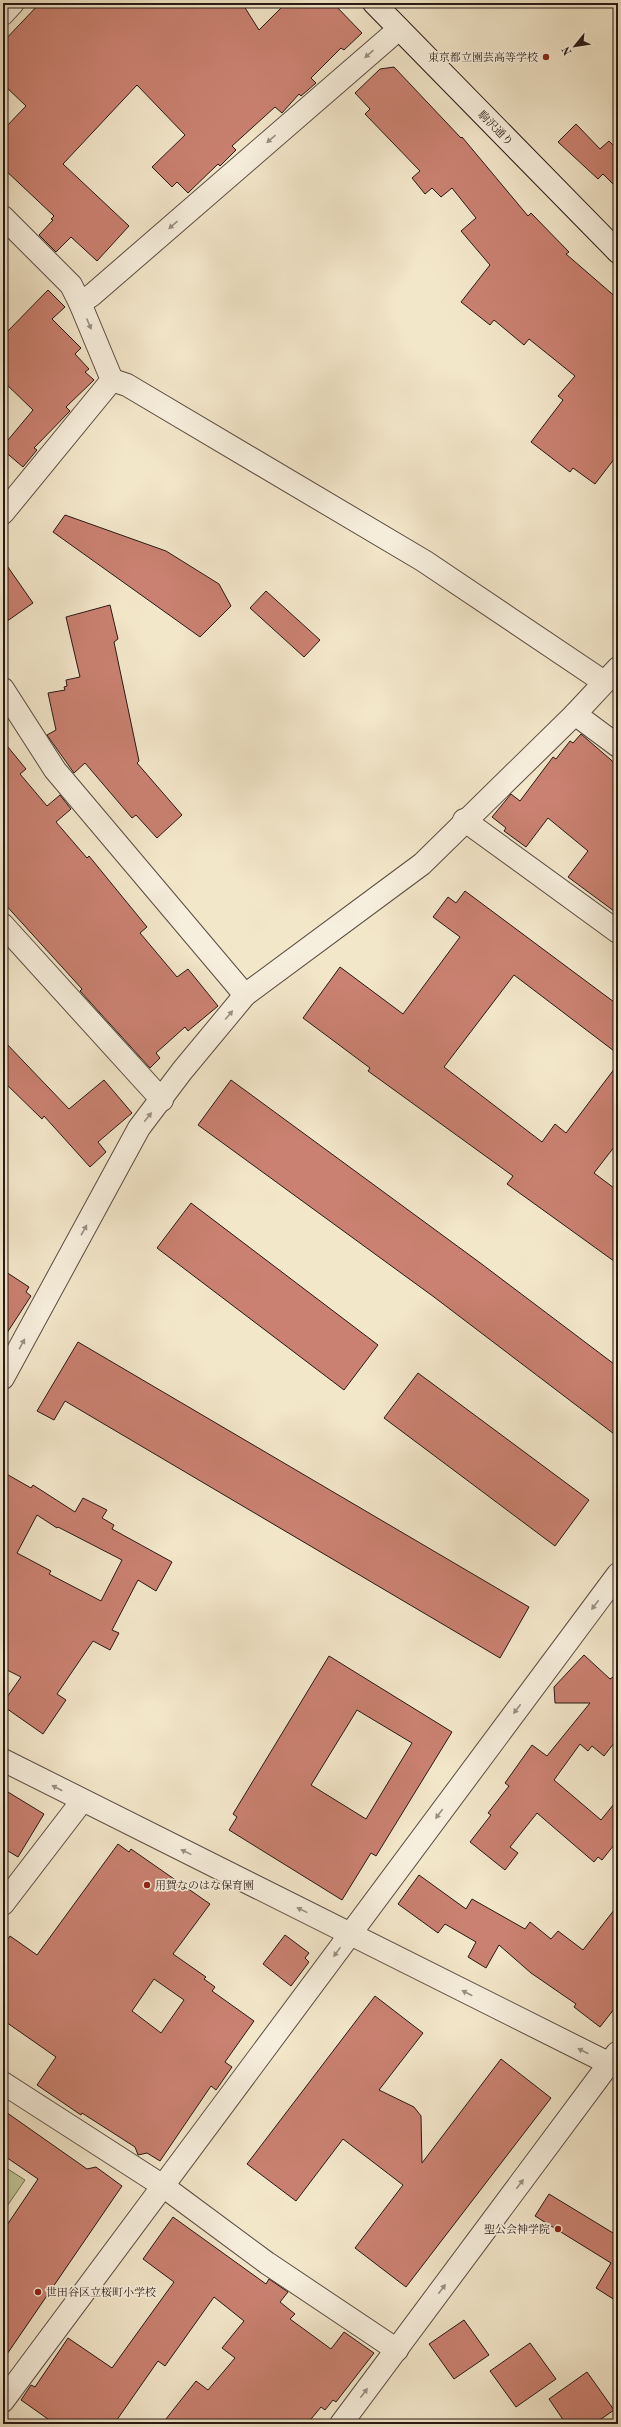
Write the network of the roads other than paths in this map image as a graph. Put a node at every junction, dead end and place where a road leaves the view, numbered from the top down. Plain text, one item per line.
1 (13, 3) edge
2 (374, 3) edge
3 (3, 14) edge
4 (399, 29) junction
5 (3, 217) edge
6 (618, 252) edge
7 (80, 303) junction
8 (112, 380) junction
9 (3, 513) edge
10 (611, 675) edge
11 (3, 689) edge
12 (575, 714) junction
13 (618, 746) edge
14 (464, 820) junction
15 (3, 925) edge
16 (618, 932) edge
17 (245, 995) junction
18 (162, 1100) junction
19 (3, 1378) edge
20 (618, 1574) edge
21 (3, 1760) edge
22 (82, 1801) junction
23 (3, 1904) edge
24 (350, 1934) junction
25 (615, 2061) edge
26 (3, 2083) edge
27 (163, 2186) junction
28 (396, 2350) junction
29 (3, 2402) edge
30 (341, 2424) edge

1 - 3 street
2 - 4 street, 駒沢通り
4 - 6 street, 駒沢通り
4 -> 7 street
5 - 7 street
7 -> 8 street
8 - 9 street
8 - 10 street
10 - 12 street
11 - 17 street
12 - 13 street
12 - 14 street
14 - 16 street
14 - 17 street
15 - 18 street
18 -> 17 street
19 -> 18 street
20 -> 24 street
22 -> 21 street
22 - 23 street
24 -> 22 street
25 -> 24 street
24 -> 27 street
28 -> 25 street
26 - 27 street
27 - 28 street
27 - 29 street
30 -> 28 street

